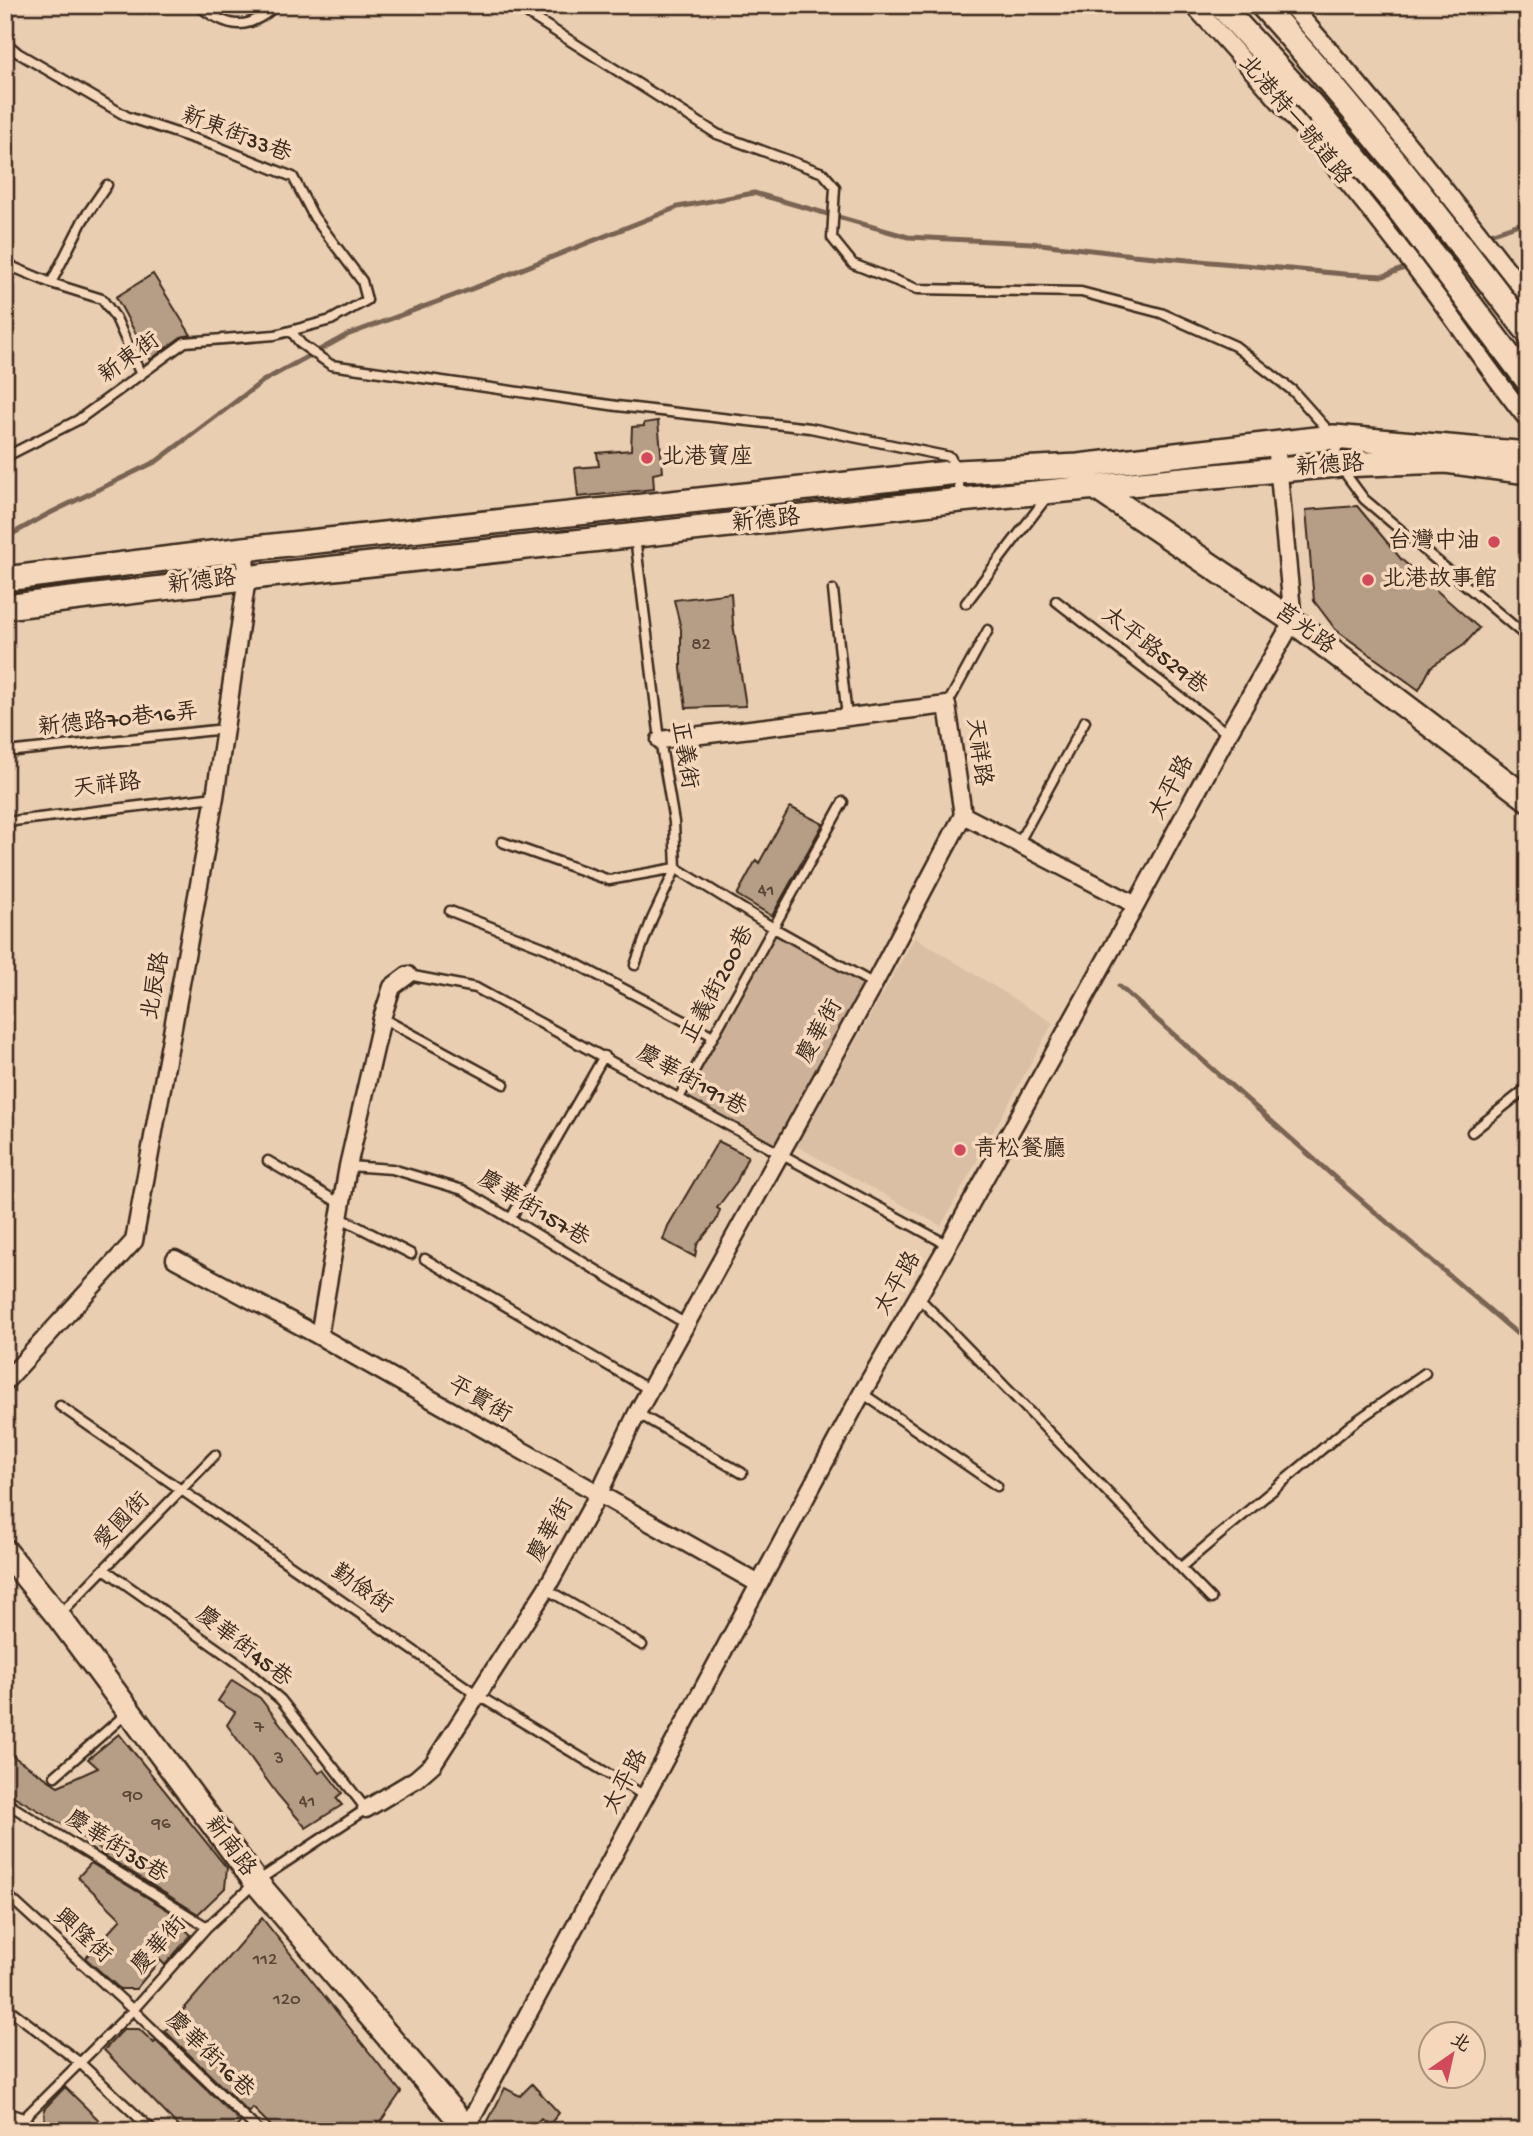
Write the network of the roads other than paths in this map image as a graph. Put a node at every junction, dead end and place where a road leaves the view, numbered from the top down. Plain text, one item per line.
1 (199, 5) edge
2 (275, 5) edge
3 (514, 5) edge
4 (1193, 5) edge
5 (1220, 5) edge
6 (1262, 5) edge
7 (1290, 5) edge
8 (5, 42) edge
9 (107, 185) dead end
10 (1455, 220) junction
11 (5, 260) edge
12 (51, 283) junction
13 (1528, 296) edge
14 (291, 331) junction
15 (1528, 332) edge
16 (141, 375) junction
17 (1528, 381) edge
18 (1528, 420) edge
19 (1334, 437) junction
20 (1276, 443) junction
21 (1528, 454) edge
22 (5, 457) edge
23 (1339, 465) junction
24 (1078, 466) junction
25 (1278, 470) junction
26 (958, 472) junction
27 (1528, 472) edge
28 (1096, 489) junction
29 (1051, 492) junction
30 (960, 500) junction
31 (635, 537) junction
32 (244, 549) junction
33 (247, 578) junction
34 (5, 579) edge
35 (833, 590) dead end
36 (1056, 601) dead end
37 (966, 603) dead end
38 (5, 607) edge
39 (1293, 621) junction
40 (988, 630) dead end
41 (1528, 638) edge
42 (947, 705) junction
43 (847, 718) junction
44 (1085, 721) dead end
45 (225, 729) junction
46 (1228, 734) junction
47 (660, 740) junction
48 (16, 751) dead end
49 (215, 797) junction
50 (1528, 799) edge
51 (843, 802) dead end
52 (963, 815) junction
53 (5, 822) edge
54 (502, 842) dead end
55 (1018, 844) junction
56 (677, 869) junction
57 (1136, 905) junction
58 (450, 911) dead end
59 (772, 927) junction
60 (635, 965) dead end
61 (408, 975) joint
62 (874, 984) junction
63 (382, 1018) junction
64 (713, 1037) junction
65 (604, 1056) junction
66 (504, 1084) dead end
67 (1528, 1087) edge
68 (680, 1098) junction
69 (1472, 1132) dead end
70 (780, 1153) junction
71 (268, 1161) dead end
72 (348, 1166) junction
73 (340, 1211) junction
74 (511, 1218) junction
75 (948, 1245) junction
76 (411, 1254) dead end
77 (175, 1259) dead end
78 (425, 1259) dead end
79 (918, 1297) junction
80 (685, 1324) junction
81 (320, 1336) junction
82 (1425, 1373) dead end
83 (5, 1381) edge
84 (650, 1390) junction
85 (862, 1393) junction
86 (60, 1406) dead end
87 (637, 1413) junction
88 (215, 1455) dead end
89 (742, 1473) dead end
90 (998, 1486) dead end
91 (182, 1489) junction
92 (598, 1495) junction
93 (5, 1551) edge
94 (1181, 1567) junction
95 (104, 1569) junction
96 (759, 1584) junction
97 (546, 1589) junction
98 (1211, 1599) dead end
99 (58, 1616) junction
100 (642, 1646) dead end
101 (479, 1696) junction
102 (128, 1712) junction
103 (55, 1776) dead end
104 (645, 1796) junction
105 (5, 1802) edge
106 (366, 1809) junction
107 (256, 1882) junction
108 (5, 1893) edge
109 (207, 1927) junction
110 (5, 2006) edge
111 (133, 2010) junction
112 (79, 2062) junction
113 (17, 2125) edge
114 (467, 2130) edge
115 (153, 2131) edge
116 (259, 2131) edge

1 - 2 lane
3 - 19 lane
4 - 18 street, 北港特一號道路
5 - 17 main road, 北港特一號道路
6 - 10 main road
7 - 10 street
8 - 14 lane, 新東街33巷
9 - 12 lane
10 - 13 street
10 - 15 main road
11 - 12 lane
12 - 16 lane
14 - 16 lane, 新東街
14 - 26 lane
16 - 22 lane, 新東街
19 - 20 main road, 新德路
19 - 21 main road, 新德路
19 - 23 lane
20 - 24 main road, 新德路
20 - 25 street
23 - 25 main road, 新德路
23 - 27 main road, 新德路
23 - 41 lane
24 - 26 main road, 新德路
24 - 28 main road, 莒光路
25 - 28 main road, 新德路
25 - 39 street
26 - 30 lane
26 - 32 main road, 新德路
28 - 29 main road, 新德路
28 - 39 main road, 莒光路
29 - 30 main road, 新德路
29 - 37 lane
30 - 31 main road, 新德路
31 - 33 main road, 新德路
31 - 47 lane, 正義街
32 - 33 street, 北辰路
32 - 34 main road, 新德路
33 - 38 main road, 新德路
33 - 45 street, 北辰路
35 - 43 lane
36 - 46 lane, 太平路529巷
39 - 46 street, 太平路
39 - 50 main road, 莒光路
40 - 42 lane
42 - 43 street, 天祥路
42 - 52 street, 天祥路
43 - 47 street, 天祥路
44 - 55 lane
45 - 48 lane, 新德路70巷16弄
45 - 49 street, 北辰路
46 - 57 street, 太平路
47 - 56 lane, 正義街
49 - 53 lane, 天祥路
49 - 83 street, 北辰路
51 - 59 lane
52 - 55 street, 天祥路
52 - 62 street, 慶華街
54 - 56 lane
55 - 57 street, 天祥路
56 - 59 lane
56 - 60 lane
57 - 75 street, 太平路
58 - 64 lane
59 - 62 lane
59 - 64 lane, 正義街200巷
61 - 63 street
61 - 65 lane, 慶華街191巷
62 - 70 street, 慶華街
63 - 66 lane
63 - 72 street
64 - 68 lane, 正義街200巷
65 - 68 lane, 慶華街191巷
65 - 74 lane
67 - 69 lane
68 - 70 lane, 慶華街191巷
70 - 75 lane, 慶華街191巷
70 - 80 street, 慶華街
71 - 73 lane
72 - 73 street
72 - 74 lane, 慶華街157巷
73 - 76 lane
73 - 81 street
74 - 80 lane, 慶華街157巷
75 - 79 street, 太平路
77 - 81 street, 平實街
78 - 84 lane
79 - 85 street, 太平路
79 - 94 lane
80 - 84 street, 慶華街
81 - 92 street, 平實街
82 - 94 lane
84 - 87 street, 慶華街
85 - 90 lane
85 - 96 street, 太平路
86 - 91 lane, 勤儉街
87 - 89 lane
87 - 92 street, 慶華街
88 - 91 lane, 愛國街
91 - 95 lane, 愛國街
91 - 101 lane, 勤儉街
92 - 96 street, 平實街
92 - 97 street, 慶華街
93 - 99 main road, 新南路
94 - 98 lane
95 - 99 lane, 愛國街
95 - 106 lane, 慶華街45巷
96 - 104 street, 太平路
97 - 100 lane
97 - 101 street, 慶華街
99 - 102 main road, 新南路
101 - 104 lane, 勤儉街
101 - 106 street, 慶華街
102 - 103 lane
102 - 107 main road, 新南路
104 - 114 street, 太平路
105 - 109 lane, 慶華街35巷
106 - 107 lane, 慶華街
107 - 109 lane, 慶華街
107 - 114 main road, 新南路
108 - 111 lane, 興隆街
109 - 111 lane, 慶華街
110 - 112 lane
111 - 112 lane, 慶華街
111 - 116 lane, 慶華街16巷
112 - 113 lane, 慶華街
112 - 115 lane

